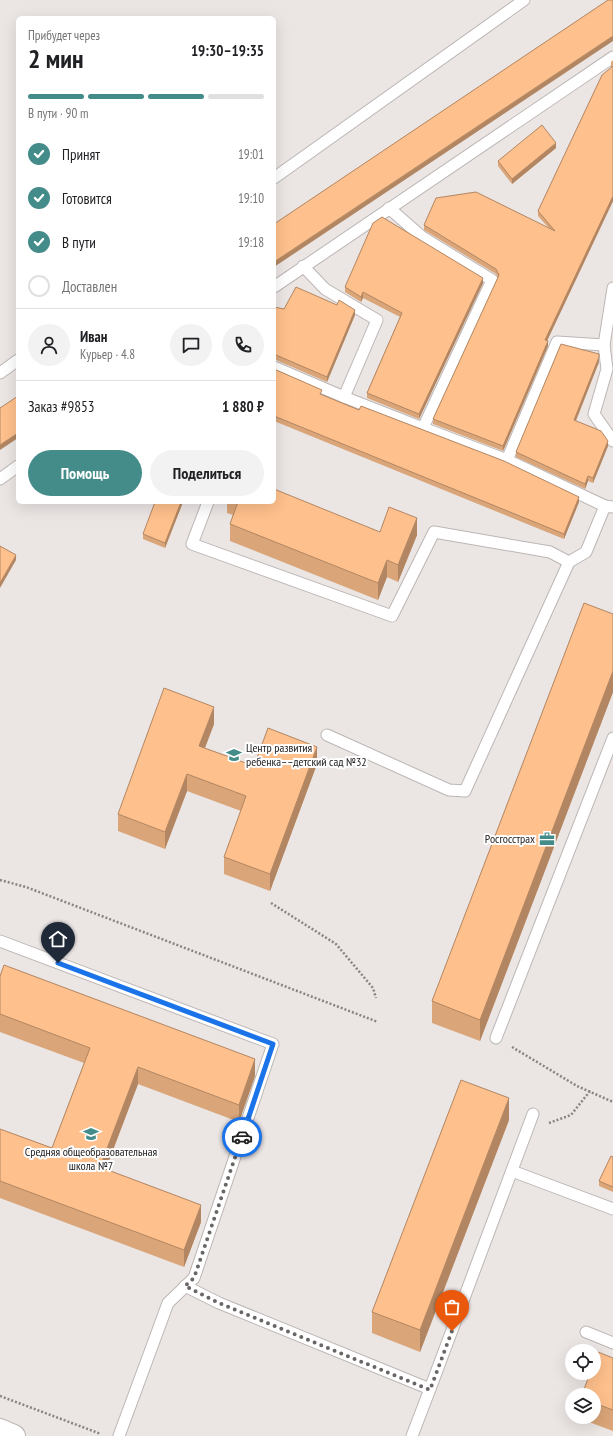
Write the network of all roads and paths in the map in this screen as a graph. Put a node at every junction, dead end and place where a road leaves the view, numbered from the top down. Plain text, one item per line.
1 (524, 0) edge
2 (613, 57) edge
3 (276, 177) edge
4 (389, 208) junction
5 (303, 266) junction
6 (276, 286) edge
7 (613, 288) edge
8 (604, 345) junction
9 (16, 361) edge
10 (276, 368) edge
11 (0, 373) edge
12 (344, 397) junction
13 (423, 428) junction
14 (613, 441) edge
15 (506, 460) junction
16 (16, 467) edge
17 (0, 479) edge
18 (207, 504) edge
19 (609, 506) edge
20 (569, 562) junction
21 (327, 734) dead end
22 (613, 738) edge
23 (0, 880) edge
24 (271, 903) dead end
25 (0, 941) edge
26 (376, 998) dead end
27 (378, 1022) dead end
28 (496, 1038) joint
29 (590, 1091) junction
30 (613, 1102) edge
31 (533, 1114) dead end
32 (527, 1130) junction
33 (512, 1171) junction
34 (613, 1209) edge
35 (185, 1286) junction
36 (586, 1332) dead end
37 (613, 1343) edge
38 (430, 1390) junction
39 (0, 1396) edge
40 (0, 1430) edge
41 (14, 1436) edge
42 (106, 1436) edge
43 (119, 1436) edge
44 (412, 1436) edge

1 - 3 lane
2 - 4 lane
4 - 5 lane
4 - 13 lane
5 - 6 lane
5 - 12 lane
7 - 8 lane
8 - 14 lane
8 - 15 lane
9 - 11 lane
10 - 12 lane
12 - 13 lane
13 - 15 lane
15 - 19 lane
16 - 17 lane
18 - 20 lane
19 - 20 lane
20 - 21 lane
22 - 28 lane
23 - 27 path
24 - 26 path
25 - 35 lane
28 - 29 path
29 - 30 path
29 - 32 path
31 - 32 lane
32 - 33 lane
33 - 34 lane
33 - 38 lane
35 - 38 lane
35 - 43 lane
36 - 37 lane
38 - 44 lane
39 - 42 path
40 - 41 street

